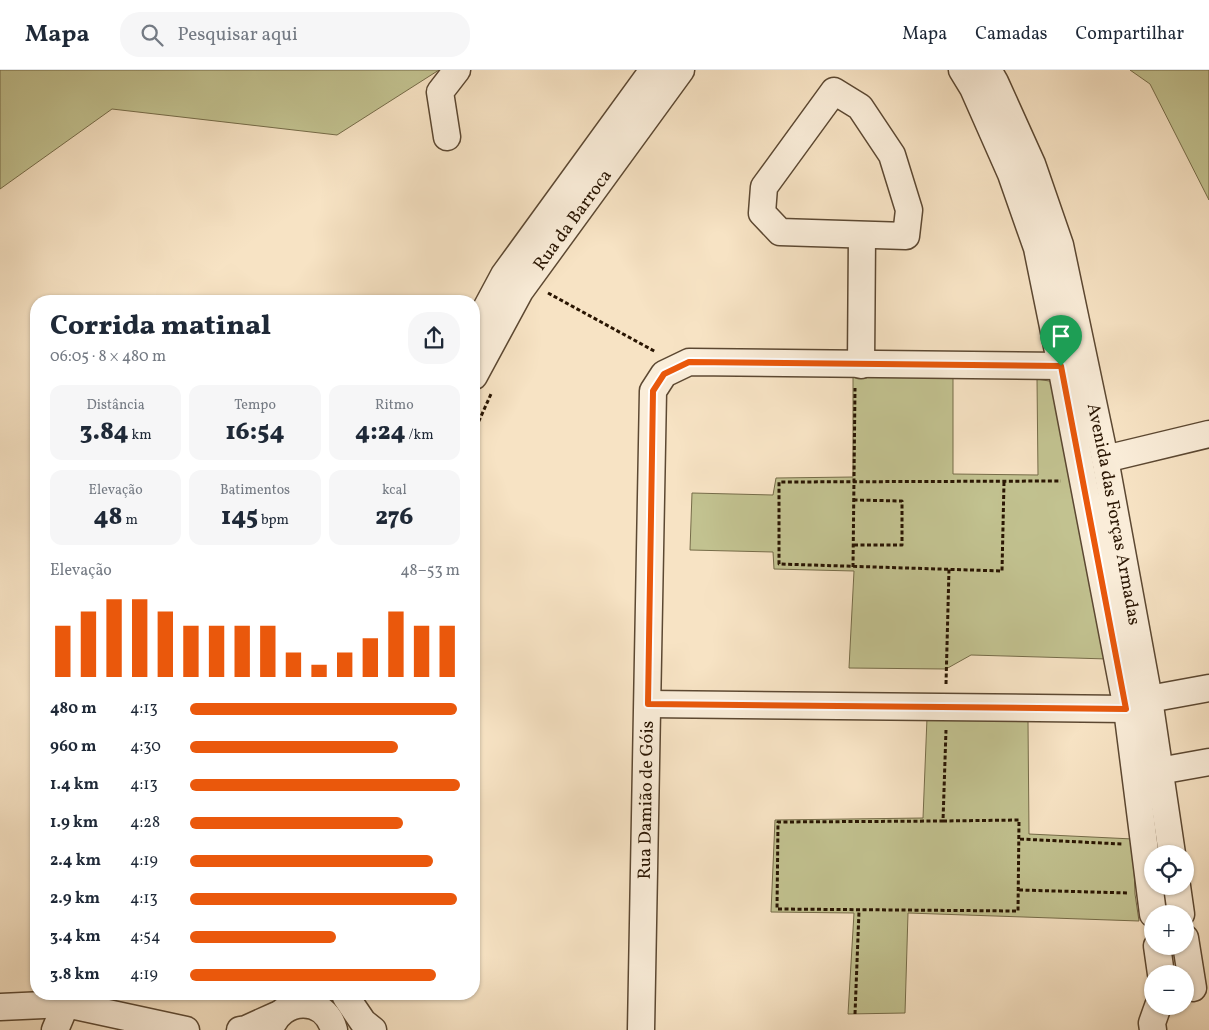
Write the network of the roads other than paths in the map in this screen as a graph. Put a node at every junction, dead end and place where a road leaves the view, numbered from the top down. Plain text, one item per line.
1 (457, 70) edge
2 (653, 70) edge
3 (682, 70) edge
4 (962, 70) edge
5 (988, 70) edge
6 (446, 137) dead end
7 (862, 236) junction
8 (480, 320) edge
9 (480, 365) edge
10 (1061, 366) junction
11 (858, 376) junction
12 (1209, 434) edge
13 (1105, 459) junction
14 (1209, 688) edge
15 (648, 704) junction
16 (1138, 704) junction
17 (1209, 762) edge
18 (1159, 772) junction
19 (1171, 845) edge
20 (1152, 905) edge
21 (1189, 955) edge
22 (1196, 991) edge
23 (344, 1000) edge
24 (349, 1000) edge
25 (66, 1004) junction
26 (0, 1007) edge
27 (283, 1012) edge
28 (1155, 1015) edge
29 (336, 1028) edge
30 (55, 1030) edge
31 (186, 1030) edge
32 (240, 1030) edge
33 (373, 1030) edge
34 (642, 1030) edge
35 (1153, 1030) edge

1 - 6 street
2 - 8 street, Rua da Barroca
3 - 9 street, Rua da Barroca
4 - 10 street, Avenida das Forças Armadas
5 - 13 street, Avenida das Forças Armadas
7 - 7 street
7 - 11 street
10 - 11 street, Rua Damião de Góis
10 - 16 street, Avenida das Forças Armadas
11 - 15 street, Rua Damião de Góis
12 - 13 street
13 - 16 street, Avenida das Forças Armadas
14 - 16 street
15 - 16 street
15 - 34 street, Rua Damião de Góis
16 - 18 street, Avenida das Forças Armadas
16 - 20 street, Avenida das Forças Armadas
17 - 18 street
18 - 19 street, Avenida das Forças Armadas
21 - 22 street
23 - 29 street
24 - 33 street
25 - 26 street
25 - 30 street
25 - 31 street
27 - 29 street
27 - 32 street
28 - 35 street

